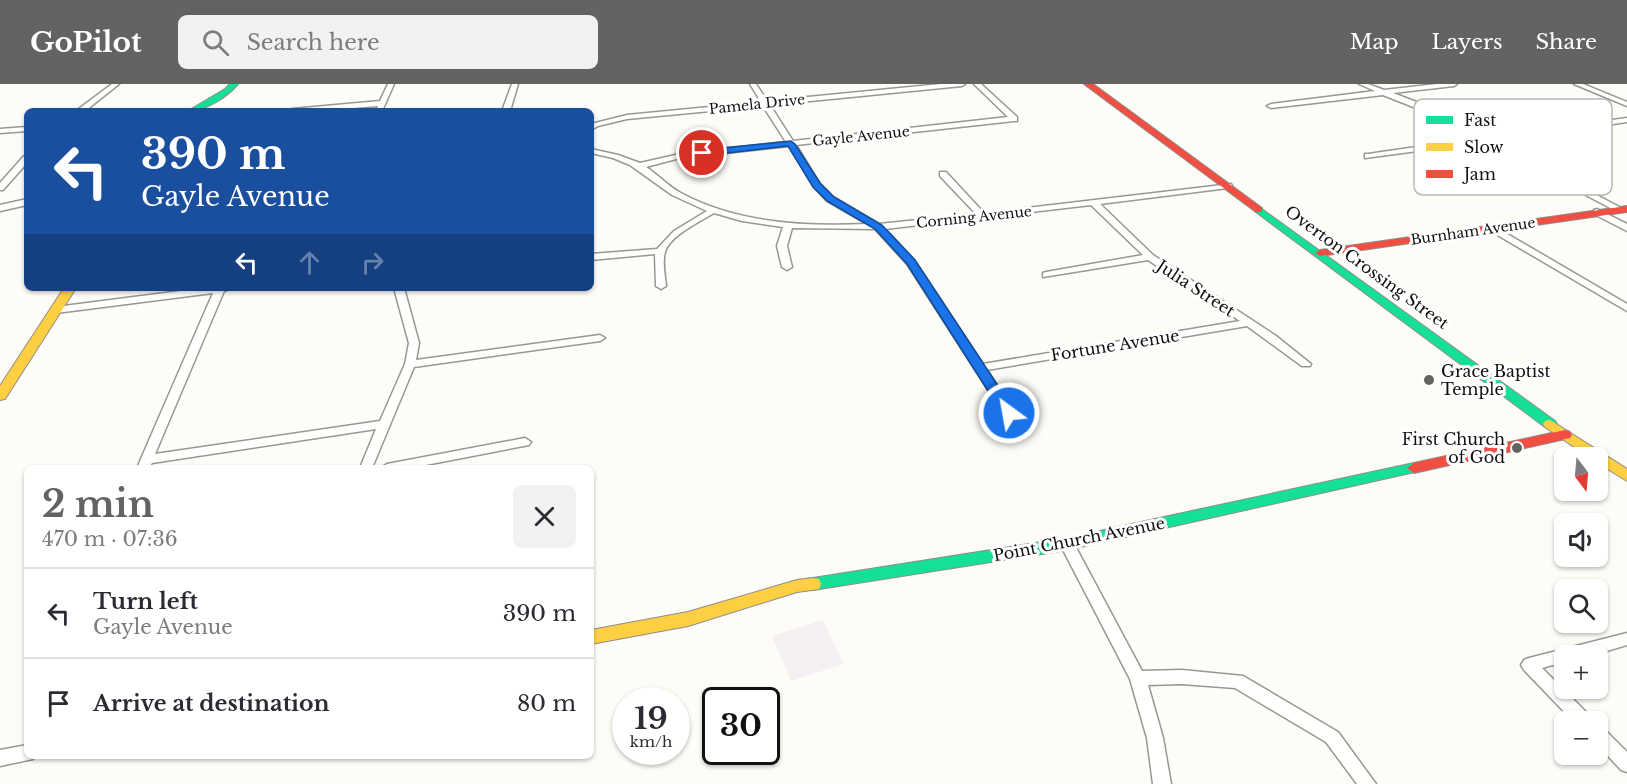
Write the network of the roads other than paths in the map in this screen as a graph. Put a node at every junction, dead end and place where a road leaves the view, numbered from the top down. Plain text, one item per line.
1 (116, 84) edge
2 (234, 84) edge
3 (391, 84) edge
4 (515, 84) edge
5 (753, 84) edge
6 (962, 84) edge
7 (977, 84) edge
8 (1088, 84) edge
9 (1362, 84) edge
10 (1454, 84) edge
11 (1577, 84) edge
12 (1384, 92) junction
13 (382, 103) junction
14 (766, 103) junction
15 (1414, 104) edge
16 (1627, 104) edge
17 (1271, 106) dead end
18 (85, 108) edge
19 (197, 108) edge
20 (326, 108) edge
21 (380, 108) edge
22 (507, 108) edge
23 (1627, 120) edge
24 (1612, 122) edge
25 (594, 126) edge
26 (24, 129) edge
27 (0, 131) edge
28 (791, 144) junction
29 (1414, 150) edge
30 (594, 152) edge
31 (1368, 156) dead end
32 (24, 161) edge
33 (638, 166) junction
34 (943, 174) dead end
35 (1228, 186) junction
36 (0, 188) edge
37 (1596, 195) edge
38 (24, 203) edge
39 (1094, 203) junction
40 (0, 208) edge
41 (1624, 209) edge
42 (714, 210) junction
43 (1597, 212) junction
44 (982, 216) junction
45 (788, 226) junction
46 (878, 227) junction
47 (1492, 228) junction
48 (1627, 228) edge
49 (660, 250) junction
50 (1320, 253) junction
51 (594, 257) edge
52 (1150, 257) junction
53 (787, 267) dead end
54 (1046, 275) dead end
55 (661, 286) dead end
56 (68, 291) edge
57 (208, 291) edge
58 (223, 291) edge
59 (400, 291) edge
60 (1627, 308) edge
61 (56, 310) junction
62 (1249, 323) junction
63 (600, 338) dead end
64 (410, 364) junction
65 (1306, 364) dead end
66 (980, 368) junction
67 (0, 396) edge
68 (1009, 413) dead end
69 (385, 424) junction
70 (1566, 435) junction
71 (525, 442) dead end
72 (145, 464) edge
73 (367, 465) edge
74 (403, 465) edge
75 (1627, 476) edge
76 (1067, 544) junction
77 (594, 636) edge
78 (1627, 639) edge
79 (1605, 645) edge
80 (1554, 659) edge
81 (1138, 678) junction
82 (1554, 690) edge
83 (1562, 699) edge
84 (1574, 711) edge
85 (1608, 744) edge
86 (24, 754) edge
87 (0, 758) edge
88 (1627, 764) edge
89 (1162, 784) edge
90 (1367, 784) edge

1 - 18 street
2 - 19 street
3 - 13 street
4 - 22 street
5 - 14 street
6 - 14 street, Pamela Drive
7 - 28 street, Gayle Avenue
8 - 35 street, Overton Crossing Street
9 - 12 street
10 - 12 street
11 - 16 street
12 - 15 street
12 - 17 street
13 - 20 street
13 - 21 street
14 - 25 street, Pamela Drive
14 - 28 street
23 - 24 street
26 - 27 street
28 - 33 street, Gayle Avenue
28 - 46 street
29 - 31 street
30 - 33 street, Corning Avenue
32 - 36 street
33 - 42 street, Corning Avenue
34 - 44 street
35 - 39 street, Corning Avenue
35 - 50 street, Overton Crossing Street
37 - 41 street
38 - 40 street
39 - 44 street, Corning Avenue
39 - 52 street, Julia Street
41 - 43 street, Burnham Avenue
42 - 45 street, Corning Avenue
42 - 49 street
43 - 47 street, Burnham Avenue
43 - 48 street
44 - 46 street, Corning Avenue
45 - 46 street, Corning Avenue
45 - 53 street
46 - 66 street
47 - 50 street, Burnham Avenue
47 - 60 street
49 - 51 street
49 - 55 street
50 - 70 street, Overton Crossing Street
52 - 54 street
52 - 62 street, Julia Street
56 - 61 street
57 - 61 street
58 - 72 street
59 - 64 street
61 - 67 street
62 - 65 street, Julia Street
62 - 66 street, Fortune Avenue
63 - 64 street
64 - 69 street
66 - 68 street
69 - 72 street
69 - 73 street
70 - 75 street, Overton Crossing Street
70 - 76 street, Point Church Avenue
71 - 74 street
76 - 77 street, Point Church Avenue
76 - 81 street
78 - 79 street
80 - 82 street
81 - 89 street
81 - 90 street
83 - 84 street
85 - 88 street
86 - 87 street

